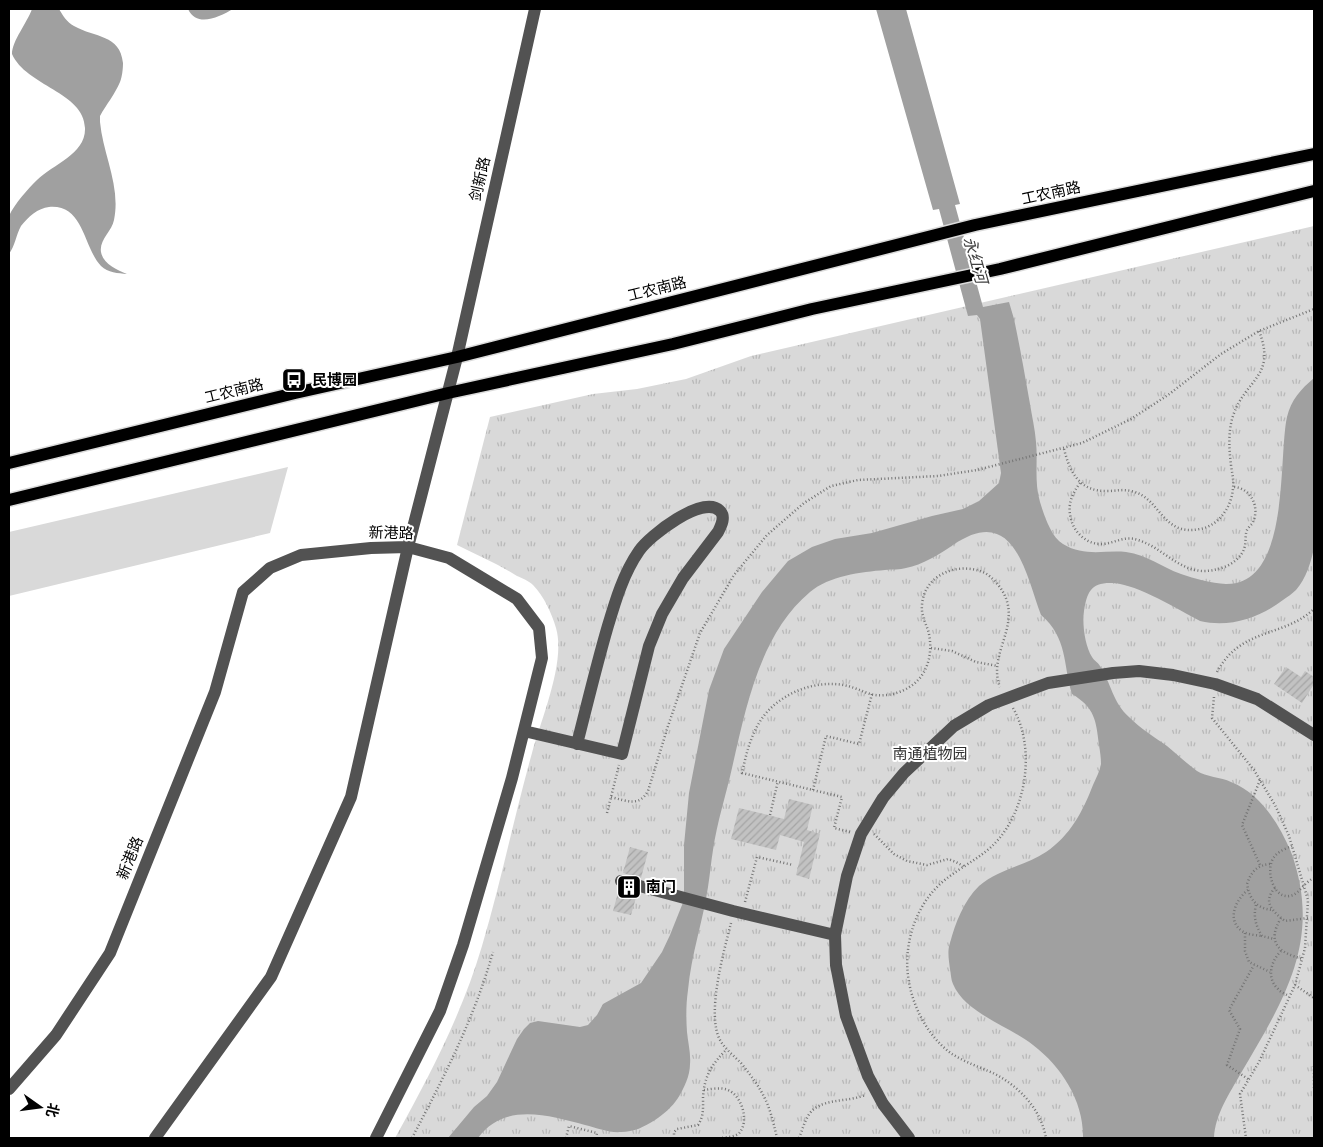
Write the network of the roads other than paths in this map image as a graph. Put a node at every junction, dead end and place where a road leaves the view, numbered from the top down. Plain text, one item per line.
1 (536, 9) edge
2 (1314, 154) edge
3 (1314, 191) edge
4 (457, 357) junction
5 (448, 394) junction
6 (9, 463) edge
7 (9, 500) edge
8 (408, 547) junction
9 (524, 731) junction
10 (1314, 735) edge
11 (576, 744) dead end
12 (621, 881) dead end
13 (835, 935) junction
14 (9, 1089) edge
15 (155, 1138) edge
16 (376, 1138) edge
17 (910, 1138) edge

1 - 4 street, 剑新路
2 - 4 main road, 工农南路
3 - 5 main road
4 - 5 street, 剑新路
4 - 6 main road, 工农南路
5 - 7 main road
5 - 8 street, 剑新路
8 - 9 street, 新港路
8 - 14 street, 新港路
8 - 15 street, 剑新路
9 - 11 street
9 - 16 street, 新港路
10 - 13 street
12 - 13 street
13 - 17 street

